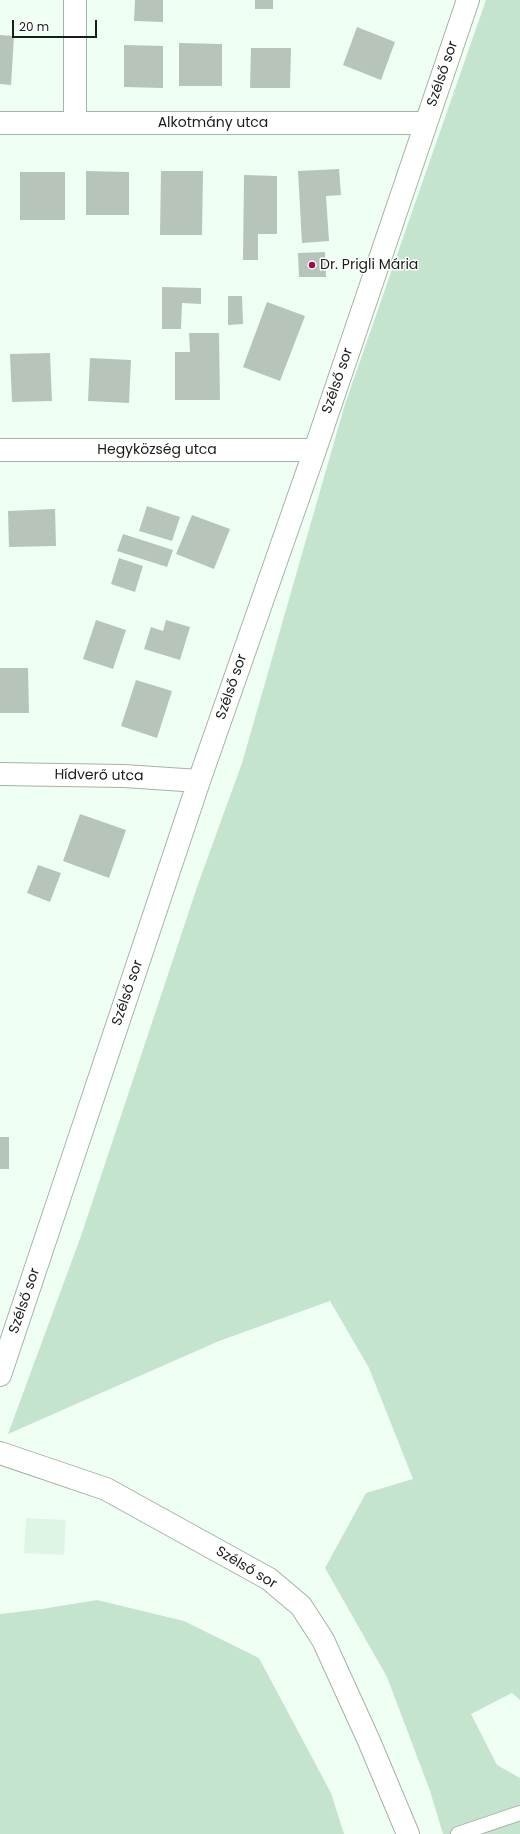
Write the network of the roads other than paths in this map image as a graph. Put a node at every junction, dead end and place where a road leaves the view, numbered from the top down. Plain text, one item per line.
1 (75, 0) edge
2 (468, 0) edge
3 (0, 123) edge
4 (75, 123) junction
5 (426, 123) junction
6 (0, 450) edge
7 (315, 450) junction
8 (0, 774) edge
9 (199, 781) junction
10 (0, 1375) edge
11 (0, 1453) edge
12 (520, 1813) edge
13 (408, 1834) edge
14 (458, 1834) edge

1 - 4 street
2 - 5 street, Szélső sor
3 - 4 street, Alkotmány utca
4 - 5 street, Alkotmány utca
5 - 7 street, Szélső sor
6 - 7 street, Hegyközség utca
7 - 9 street, Szélső sor
8 - 9 street, Hídverő utca
9 - 10 street, Szélső sor
11 - 13 street, Szélső sor
12 - 14 lane

